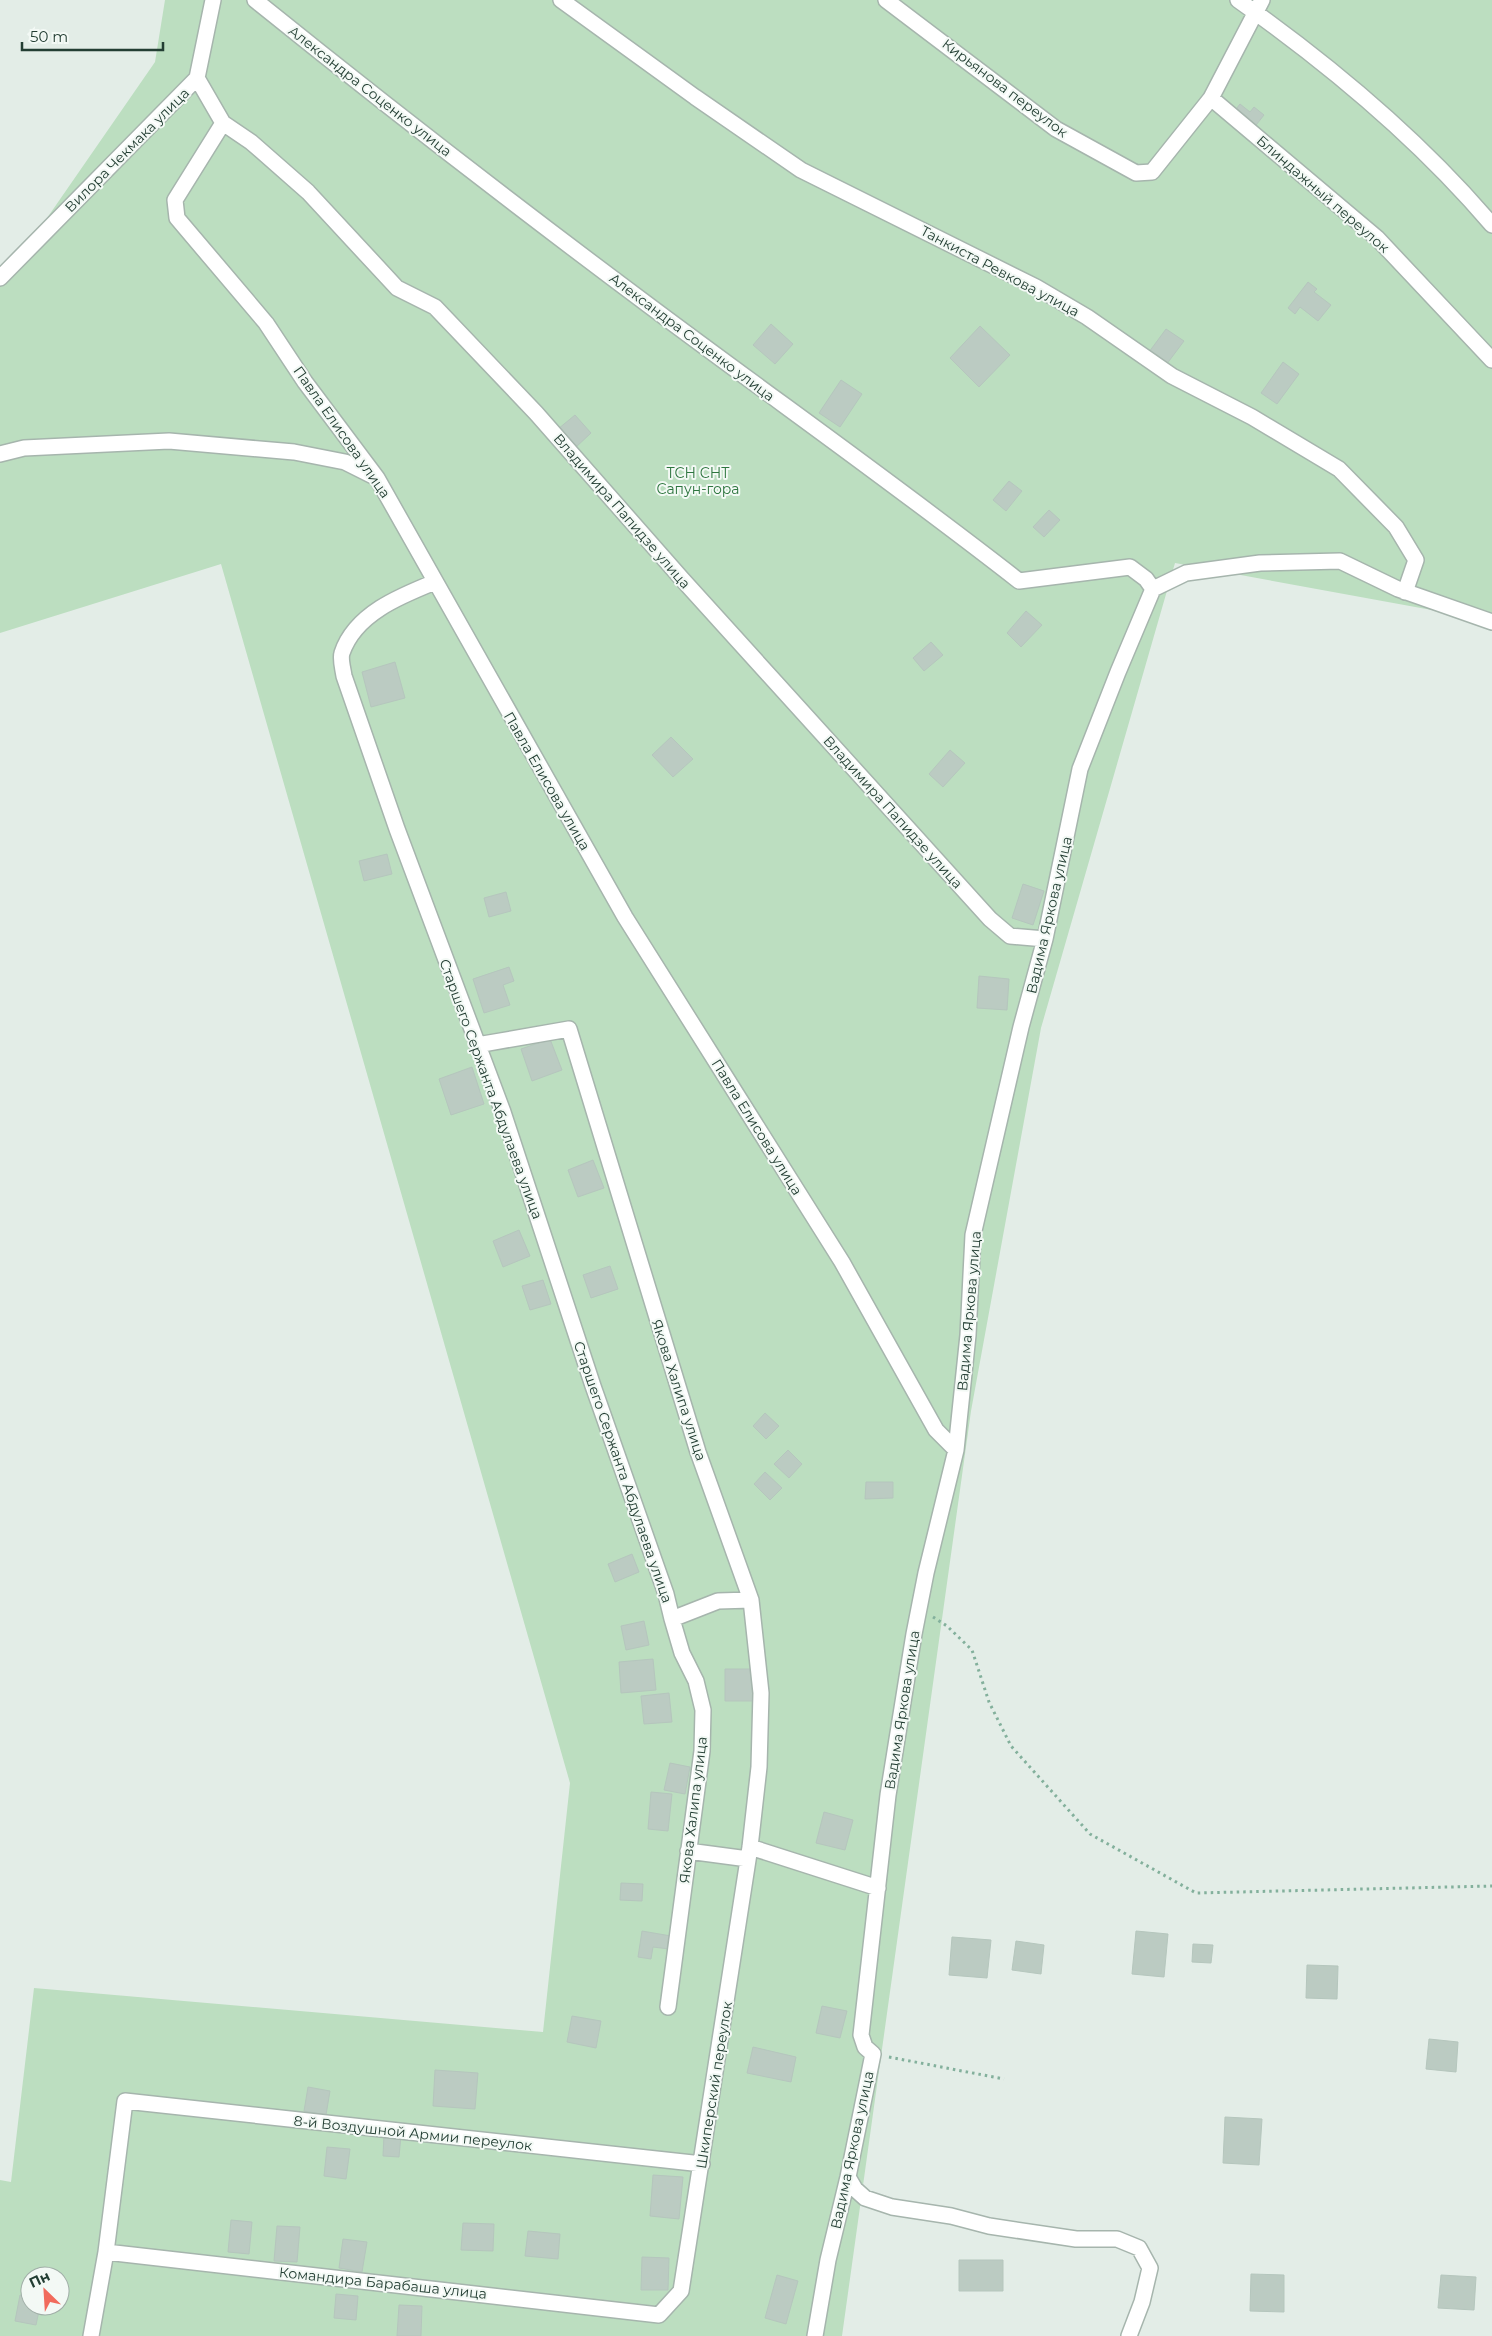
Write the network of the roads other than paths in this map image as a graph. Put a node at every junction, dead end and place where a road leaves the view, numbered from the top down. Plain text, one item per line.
1 (213, 0) edge
2 (255, 0) edge
3 (561, 0) edge
4 (886, 0) edge
5 (1238, 0) edge
6 (1259, 6) edge
7 (197, 78) junction
8 (1211, 98) junction
9 (223, 123) junction
10 (1492, 225) edge
11 (1, 276) edge
12 (1492, 360) edge
13 (0, 454) edge
14 (377, 478) junction
15 (435, 582) junction
16 (1153, 589) junction
17 (1405, 592) junction
18 (1492, 622) edge
19 (1046, 939) junction
20 (477, 1045) junction
21 (956, 1450) junction
22 (751, 1600) junction
23 (672, 1619) junction
24 (688, 1851) junction
25 (749, 1853) junction
26 (878, 1888) junction
27 (668, 2007) dead end
28 (702, 2164) junction
29 (848, 2177) junction
30 (106, 2252) junction
31 (659, 2315) joint
32 (91, 2336) edge
33 (816, 2336) edge
34 (1129, 2336) edge

1 - 7 street, Вилора Чекмака улица
2 - 16 street, Александра Соценко улица
3 - 17 street, Танкиста Ревкова улица
4 - 8 street, Кирьянова переулок
5 - 6 street
6 - 8 street, Кирьянова переулок
6 - 10 street
7 - 9 street, Владимира Папидзе улица
7 - 11 street, Вилора Чекмака улица
8 - 12 street, Блиндажный переулок
9 - 14 street, Павла Елисова улица
9 - 19 street, Владимира Папидзе улица
13 - 14 street
14 - 15 street, Павла Елисова улица
15 - 20 street, Старшего Сержанта Абдулаева улица
15 - 21 street, Павла Елисова улица
16 - 17 street
16 - 19 street, Вадима Яркова улица
17 - 18 street
19 - 21 street, Вадима Яркова улица
20 - 22 street, Якова Халипа улица
20 - 23 street, Старшего Сержанта Абдулаева улица
21 - 26 street, Вадима Яркова улица
22 - 23 street, Старшего Сержанта Абдулаева улица
22 - 25 street, Якова Халипа улица
23 - 24 street, Якова Халипа улица
24 - 25 street
24 - 27 street, Якова Халипа улица
25 - 26 street
25 - 28 street, Шкиперский переулок
26 - 29 street, Вадима Яркова улица
28 - 30 street, 8-й Воздушной Армии переулок
28 - 31 street, Шкиперский переулок
29 - 33 street, Вадима Яркова улица
29 - 34 street
30 - 31 street, Командира Барабаша улица
30 - 32 street

